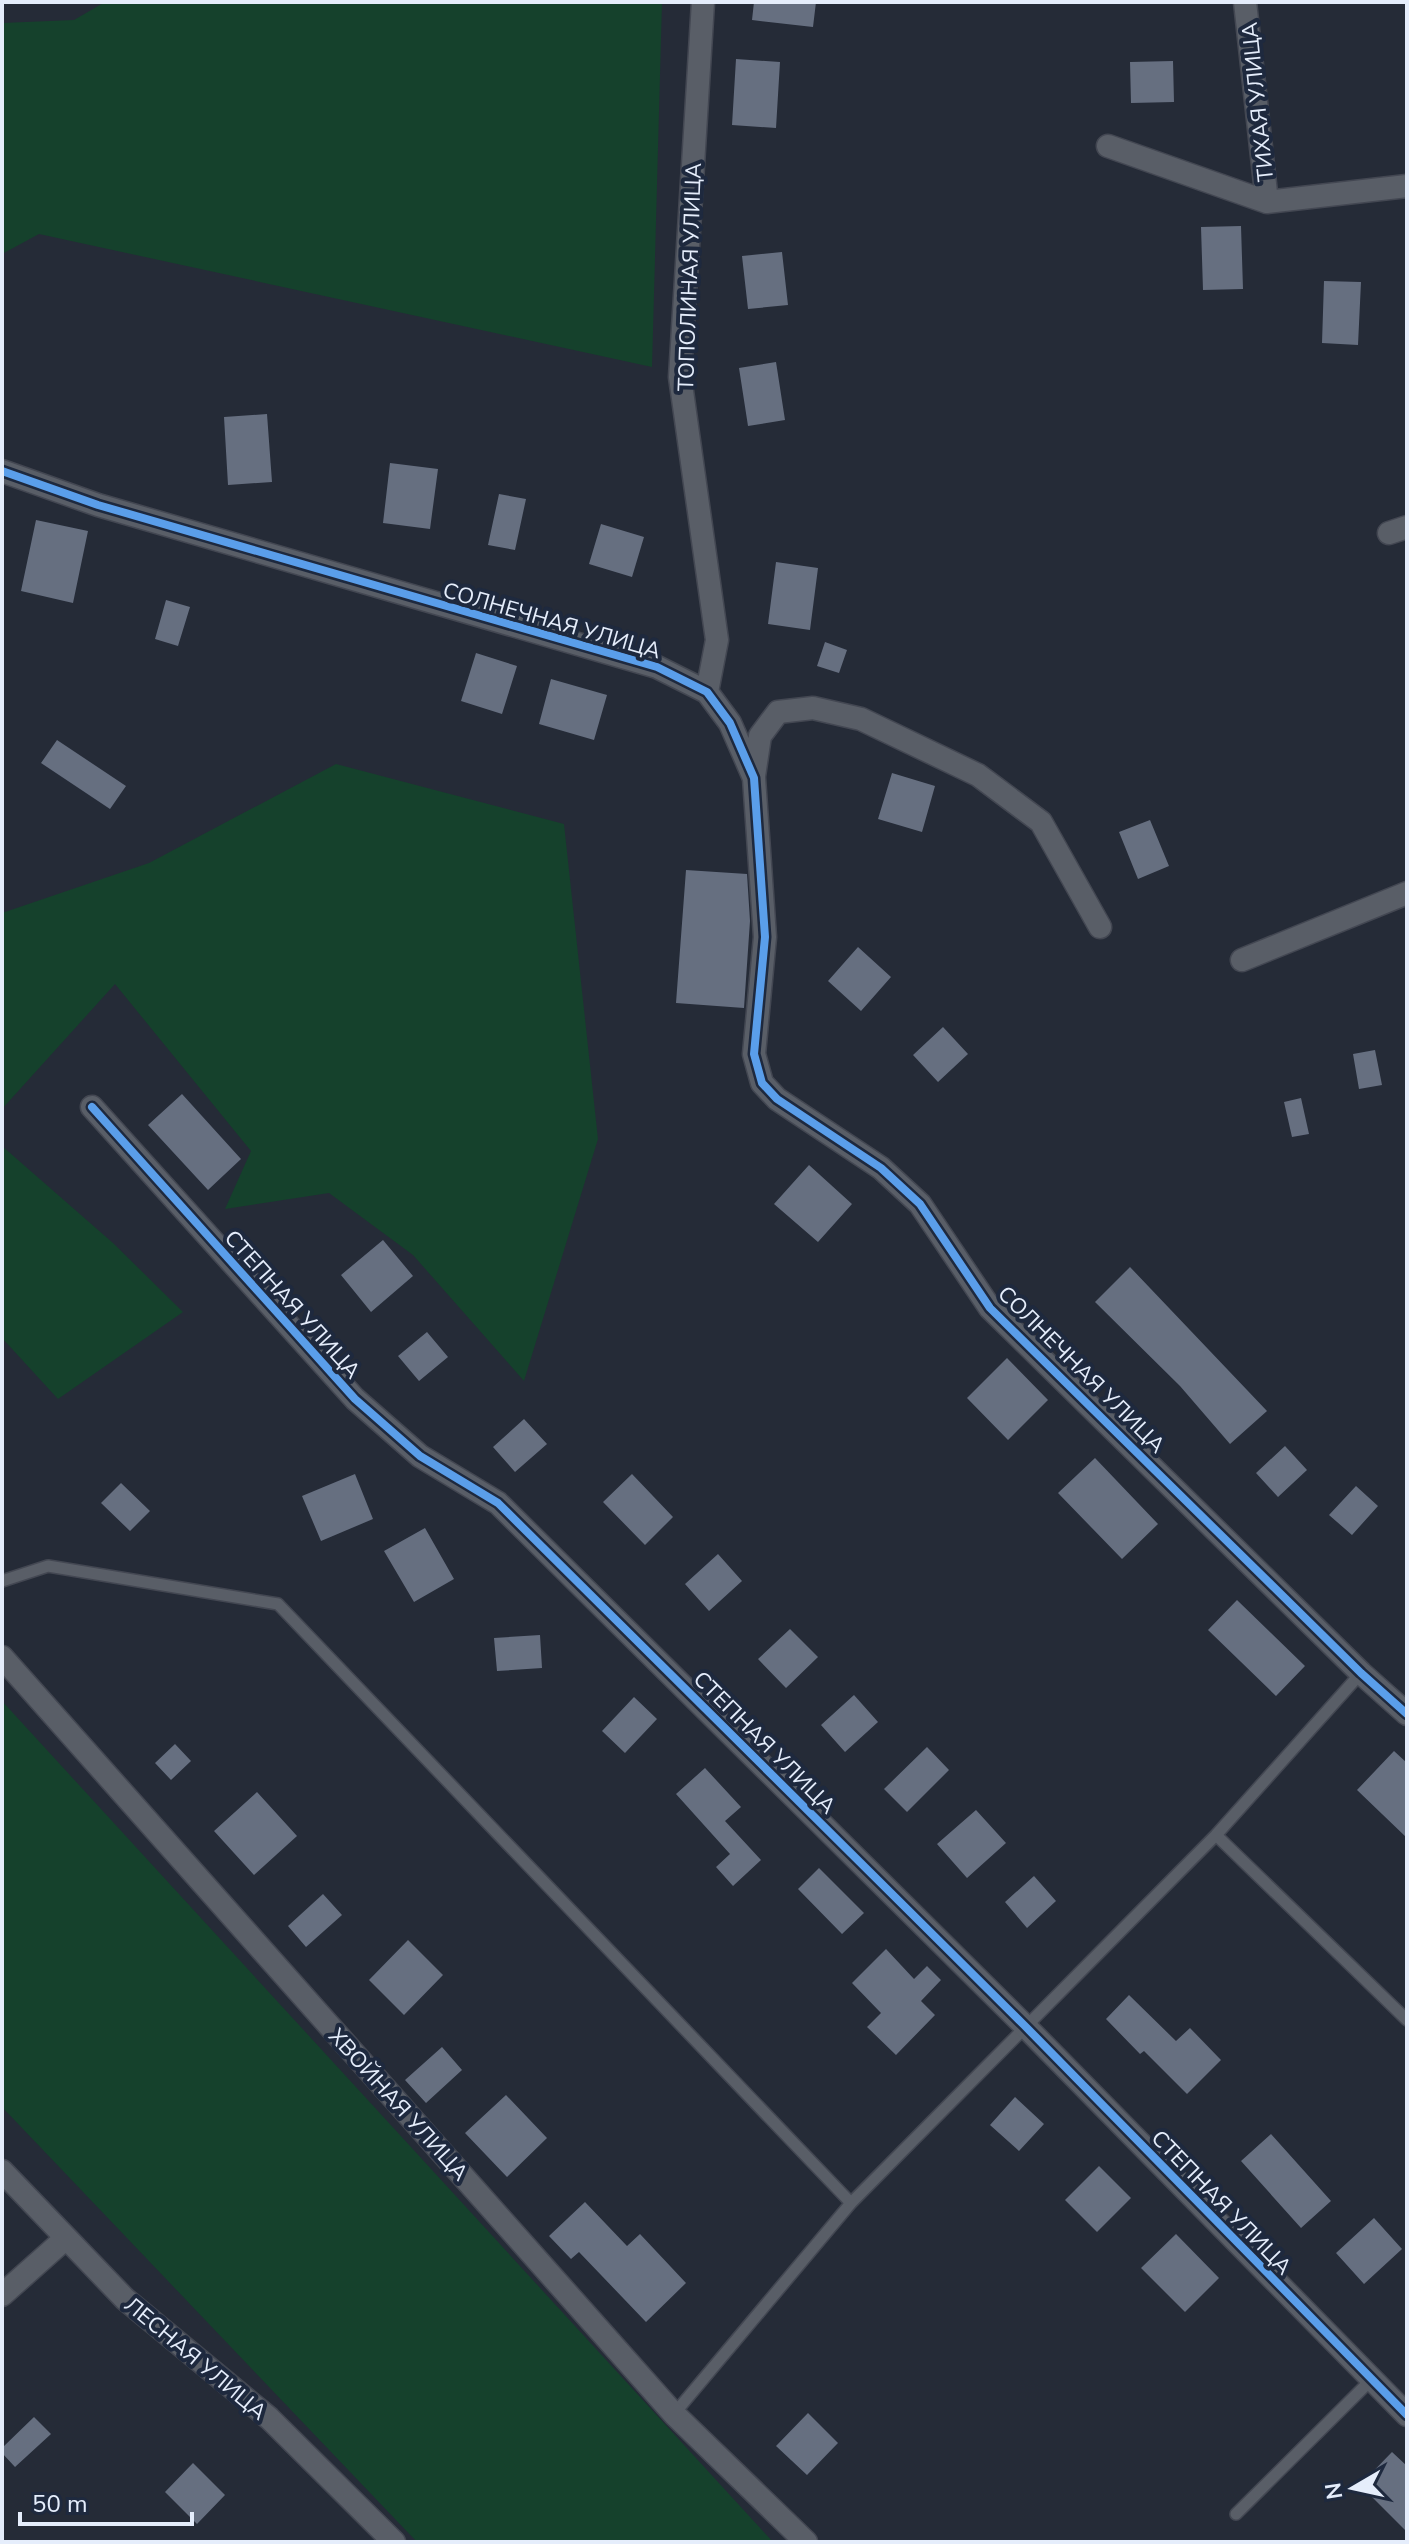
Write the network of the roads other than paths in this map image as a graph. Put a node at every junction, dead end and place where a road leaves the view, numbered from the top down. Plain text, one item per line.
1 (703, 2) edge
2 (1245, 2) edge
3 (1108, 146) dead end
4 (1407, 186) edge
5 (1267, 202) junction
6 (2, 471) edge
7 (707, 692) junction
8 (754, 778) junction
9 (1407, 893) edge
10 (1100, 927) dead end
11 (1242, 960) dead end
12 (92, 1107) dead end
13 (2, 1581) edge
14 (2, 1657) edge
15 (1361, 1673) junction
16 (1407, 1714) edge
17 (1216, 1835) junction
18 (1407, 2020) edge
19 (1024, 2025) junction
20 (2, 2171) edge
21 (851, 2203) junction
22 (66, 2238) junction
23 (2, 2295) edge
24 (1370, 2381) junction
25 (674, 2414) junction
26 (1407, 2415) edge
27 (1236, 2514) dead end
28 (394, 2542) edge
29 (806, 2542) edge

1 - 7 street, ТОПОЛИНАЯ УЛИЦА
2 - 5 street, ТИХАЯ УЛИЦА
3 - 5 street
4 - 5 street
6 - 7 street, СОЛНЕЧНАЯ УЛИЦА
7 - 8 street, СОЛНЕЧНАЯ УЛИЦА
8 - 10 street
8 - 15 street, СОЛНЕЧНАЯ УЛИЦА
9 - 11 street
12 - 19 street, СТЕПНАЯ УЛИЦА
13 - 21 lane
14 - 25 street, ХВОЙНАЯ УЛИЦА
15 - 16 street, СОЛНЕЧНАЯ УЛИЦА
15 - 17 lane
17 - 18 lane
17 - 19 lane
19 - 21 lane
19 - 24 street, СТЕПНАЯ УЛИЦА
20 - 22 street, ЛЕСНАЯ УЛИЦА
21 - 25 lane
22 - 23 street
22 - 28 street, ЛЕСНАЯ УЛИЦА
24 - 26 street, СТЕПНАЯ УЛИЦА
24 - 27 lane
25 - 29 street, ХВОЙНАЯ УЛИЦА

